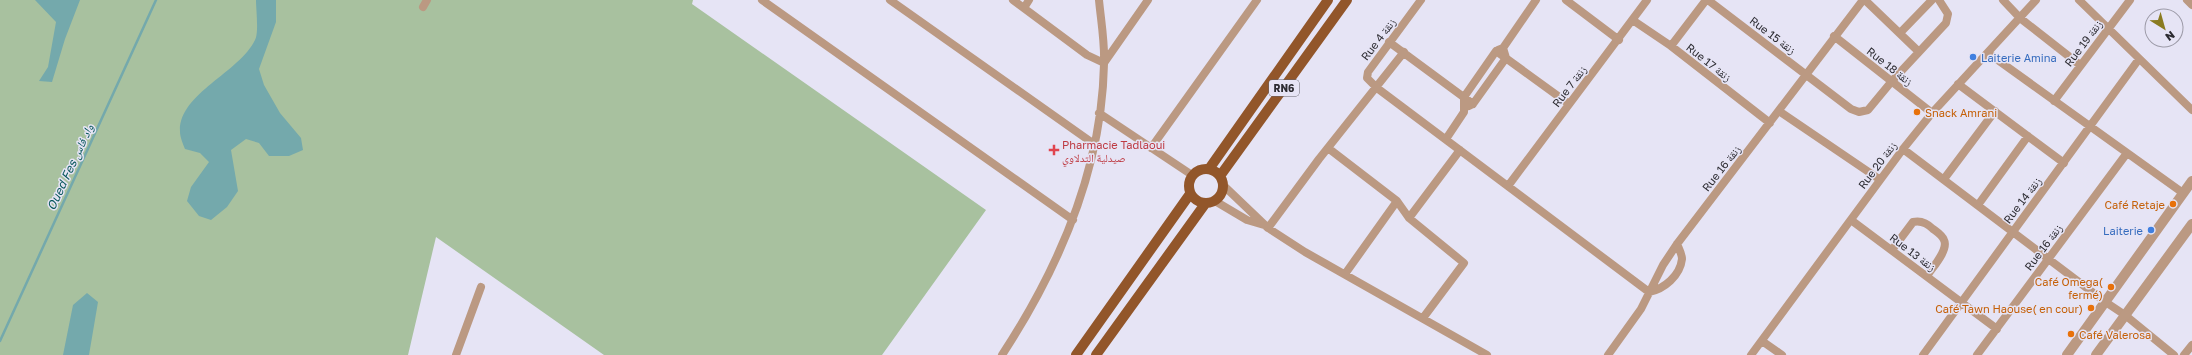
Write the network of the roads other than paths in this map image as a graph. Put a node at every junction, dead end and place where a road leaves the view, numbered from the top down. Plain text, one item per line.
1 (762, 0) edge
2 (890, 0) edge
3 (1013, 0) edge
4 (1030, 0) edge
5 (1099, 0) edge
6 (1148, 0) edge
7 (1257, 0) edge
8 (1328, 0) edge
9 (1347, 0) edge
10 (1421, 0) edge
11 (1536, 0) edge
12 (1566, 0) edge
13 (1707, 0) edge
14 (1864, 0) edge
15 (1932, 0) edge
16 (1939, 0) edge
17 (2004, 0) edge
18 (2036, 0) edge
19 (2079, 0) edge
20 (2130, 0) edge
21 (2187, 0) edge
22 (1645, 1) edge
23 (2192, 5) edge
24 (1024, 8) junction
25 (2020, 18) junction
26 (1634, 21) junction
27 (2107, 28) junction
28 (1900, 33) junction
29 (1834, 36) junction
30 (1619, 40) junction
31 (1389, 42) junction
32 (1671, 46) junction
33 (1500, 49) junction
34 (1918, 51) junction
35 (1404, 52) junction
36 (1988, 53) junction
37 (1506, 58) junction
38 (2139, 59) junction
39 (1104, 63) junction
40 (2080, 65) junction
41 (1806, 73) junction
42 (1892, 81) junction
43 (1958, 84) junction
44 (1377, 88) junction
45 (1464, 97) junction
46 (2054, 101) junction
47 (1569, 104) junction
48 (1469, 106) junction
49 (2192, 110) edge
50 (1779, 111) junction
51 (1994, 111) junction
52 (1099, 113) junction
53 (1932, 113) junction
54 (1770, 123) junction
55 (2090, 128) junction
56 (2028, 136) junction
57 (1446, 139) junction
58 (1094, 144) junction
59 (1151, 148) junction
60 (1328, 148) junction
61 (1903, 149) junction
62 (1460, 150) junction
63 (2127, 153) junction
64 (2064, 163) junction
65 (1209, 169) junction
66 (1192, 175) junction
67 (1944, 178) junction
68 (1880, 179) junction
69 (1222, 180) junction
70 (2192, 181) edge
71 (1508, 186) junction
72 (2183, 193) junction
73 (1190, 194) junction
74 (1398, 201) junction
75 (1210, 202) junction
76 (1978, 205) junction
77 (1409, 218) junction
78 (1073, 220) junction
79 (1851, 220) junction
80 (2192, 224) edge
81 (1266, 227) junction
82 (2013, 231) junction
83 (1677, 244) junction
84 (1892, 250) junction
85 (2049, 258) junction
86 (1345, 274) junction
87 (1926, 276) junction
88 (481, 287) dead end
89 (1649, 292) junction
90 (1962, 302) junction
91 (2104, 302) junction
92 (2125, 315) junction
93 (1423, 318) junction
94 (1997, 329) junction
95 (1762, 340) junction
96 (2192, 345) edge
97 (456, 355) edge
98 (1002, 355) edge
99 (1076, 355) edge
100 (1096, 355) edge
101 (1487, 355) edge
102 (1608, 355) edge
103 (1751, 355) edge
104 (1782, 355) edge
105 (1923, 355) edge
106 (1977, 355) edge
107 (2067, 355) edge
108 (2096, 355) edge
109 (2174, 355) edge
110 (2184, 355) edge

1 - 78 street
2 - 58 street
3 - 24 street
4 - 24 street
5 - 39 street
6 - 39 street
7 - 59 street
8 - 65 main road, RN6
9 - 69 main road, RN6
10 - 31 street, Rue 4 زنقة
11 - 33 street
12 - 30 street
13 - 32 street, Rue 15 زنقة
13 - 41 street, Rue 15 زنقة
14 - 28 street
14 - 29 street, Rue 16 زنقة
15 - 28 street
16 - 34 street
17 - 25 street
18 - 25 street, Rue 20 زنقة
19 - 27 street
20 - 27 street, Rue 19 زنقة
21 - 23 street
22 - 26 street, Rue 7 زنقة
24 - 39 street
25 - 36 street, Rue 20 زنقة
25 - 40 street
26 - 30 street, Rue 7 زنقة
26 - 32 street, Rue 17 زنقة
27 - 38 street
27 - 40 street, Rue 19 زنقة
28 - 34 street
29 - 41 street, Rue 16 زنقة
29 - 42 street, Rue 18 زنقة
30 - 47 street, Rue 7 زنقة
31 - 35 street
31 - 44 street, Rue 4 زنقة
32 - 54 street, Rue 17 زنقة
33 - 37 street
33 - 45 street
34 - 42 street
35 - 44 street
35 - 45 street
36 - 43 street, Rue 20 زنقة
36 - 46 street
37 - 47 street
37 - 48 street
38 - 49 street
38 - 55 street, Rue 14 زنقة
39 - 52 street
40 - 46 street, Rue 19 زنقة
41 - 42 street
41 - 50 street, Rue 16 زنقة
42 - 53 street, Rue 18 زنقة
43 - 51 street
43 - 53 street, Rue 20 زنقة
44 - 57 street
44 - 60 street
45 - 48 street
46 - 55 street
47 - 71 street, Rue 7 زنقة
48 - 57 street
50 - 54 street, Rue 16 زنقة
50 - 68 street
51 - 56 street
51 - 67 street
52 - 58 street
52 - 59 street
53 - 61 street, Rue 20 زنقة
54 - 83 street, Rue 16 زنقة
55 - 63 street
55 - 64 street, Rue 14 زنقة
56 - 64 street
56 - 76 street
57 - 62 street
58 - 78 street
59 - 66 street
60 - 74 street
60 - 81 street
61 - 67 street
61 - 68 street, Rue 20 زنقة
62 - 71 street
62 - 77 street
63 - 72 street
63 - 85 street, Rue 16 زنقة
64 - 82 street, Rue 14 زنقة
65 - 66 main road
65 - 69 main road
66 - 73 main road
67 - 76 street
68 - 79 street, Rue 20 زنقة
69 - 75 main road, RN6
69 - 81 street
70 - 72 street
71 - 89 street
72 - 91 street
73 - 75 main road
73 - 99 main road
74 - 77 street
74 - 86 street
75 - 81 street
75 - 100 main road, RN6
76 - 82 street
77 - 93 street
78 - 98 street
79 - 84 street, Rue 13 زنقة
79 - 95 street, Rue 20 زنقة
80 - 92 street
81 - 86 street
82 - 85 street
82 - 90 street, Rue 14 زنقة
83 - 89 street, Rue 16 زنقة
83 - 89 street
84 - 87 street, Rue 13 زنقة
84 - 87 street
85 - 91 street
85 - 94 street, Rue 16 زنقة
86 - 93 street
87 - 90 street, Rue 13 زنقة
88 - 97 street
89 - 102 street, Rue 16 زنقة
90 - 94 street, Rue 13 زنقة
90 - 105 street, Rue 14 زنقة
91 - 92 street
91 - 107 street
92 - 108 street
92 - 109 street
93 - 101 street
94 - 106 street, Rue 16 زنقة
95 - 103 street, Rue 20 زنقة
95 - 104 street
96 - 110 street

